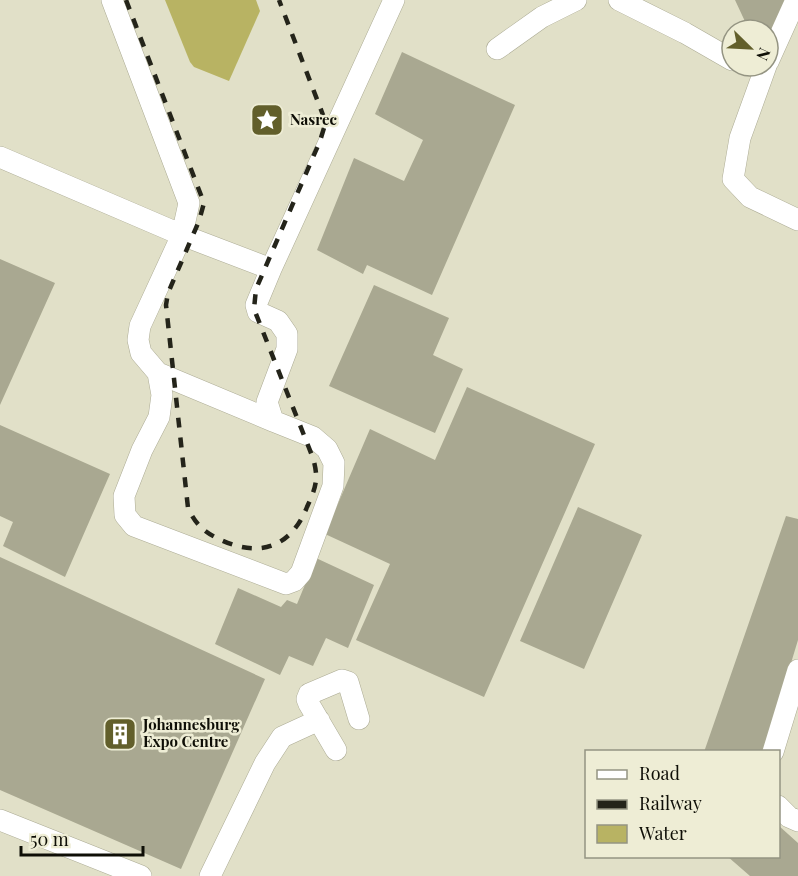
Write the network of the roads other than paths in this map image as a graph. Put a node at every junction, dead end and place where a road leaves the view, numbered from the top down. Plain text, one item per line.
1 (112, 0) edge
2 (394, 0) edge
3 (576, 0) edge
4 (619, 0) edge
5 (796, 0) edge
6 (780, 30) edge
7 (497, 49) dead end
8 (720, 53) edge
9 (757, 78) edge
10 (0, 157) edge
11 (798, 220) edge
12 (182, 236) junction
13 (271, 269) junction
14 (158, 373) junction
15 (273, 421) junction
16 (798, 670) edge
17 (359, 719) dead end
18 (319, 720) junction
19 (336, 750) dead end
20 (774, 750) edge
21 (780, 808) edge
22 (0, 820) edge
23 (798, 821) edge
24 (141, 876) edge
25 (210, 876) edge

1 - 12 lane
2 - 13 lane
3 - 7 lane
4 - 8 lane
5 - 6 lane
9 - 11 lane
10 - 12 lane
12 - 13 lane
12 - 14 lane
13 - 15 lane
14 - 15 lane
14 - 15 lane
16 - 20 lane
17 - 18 lane
18 - 19 lane
18 - 25 lane
21 - 23 lane
22 - 24 lane

